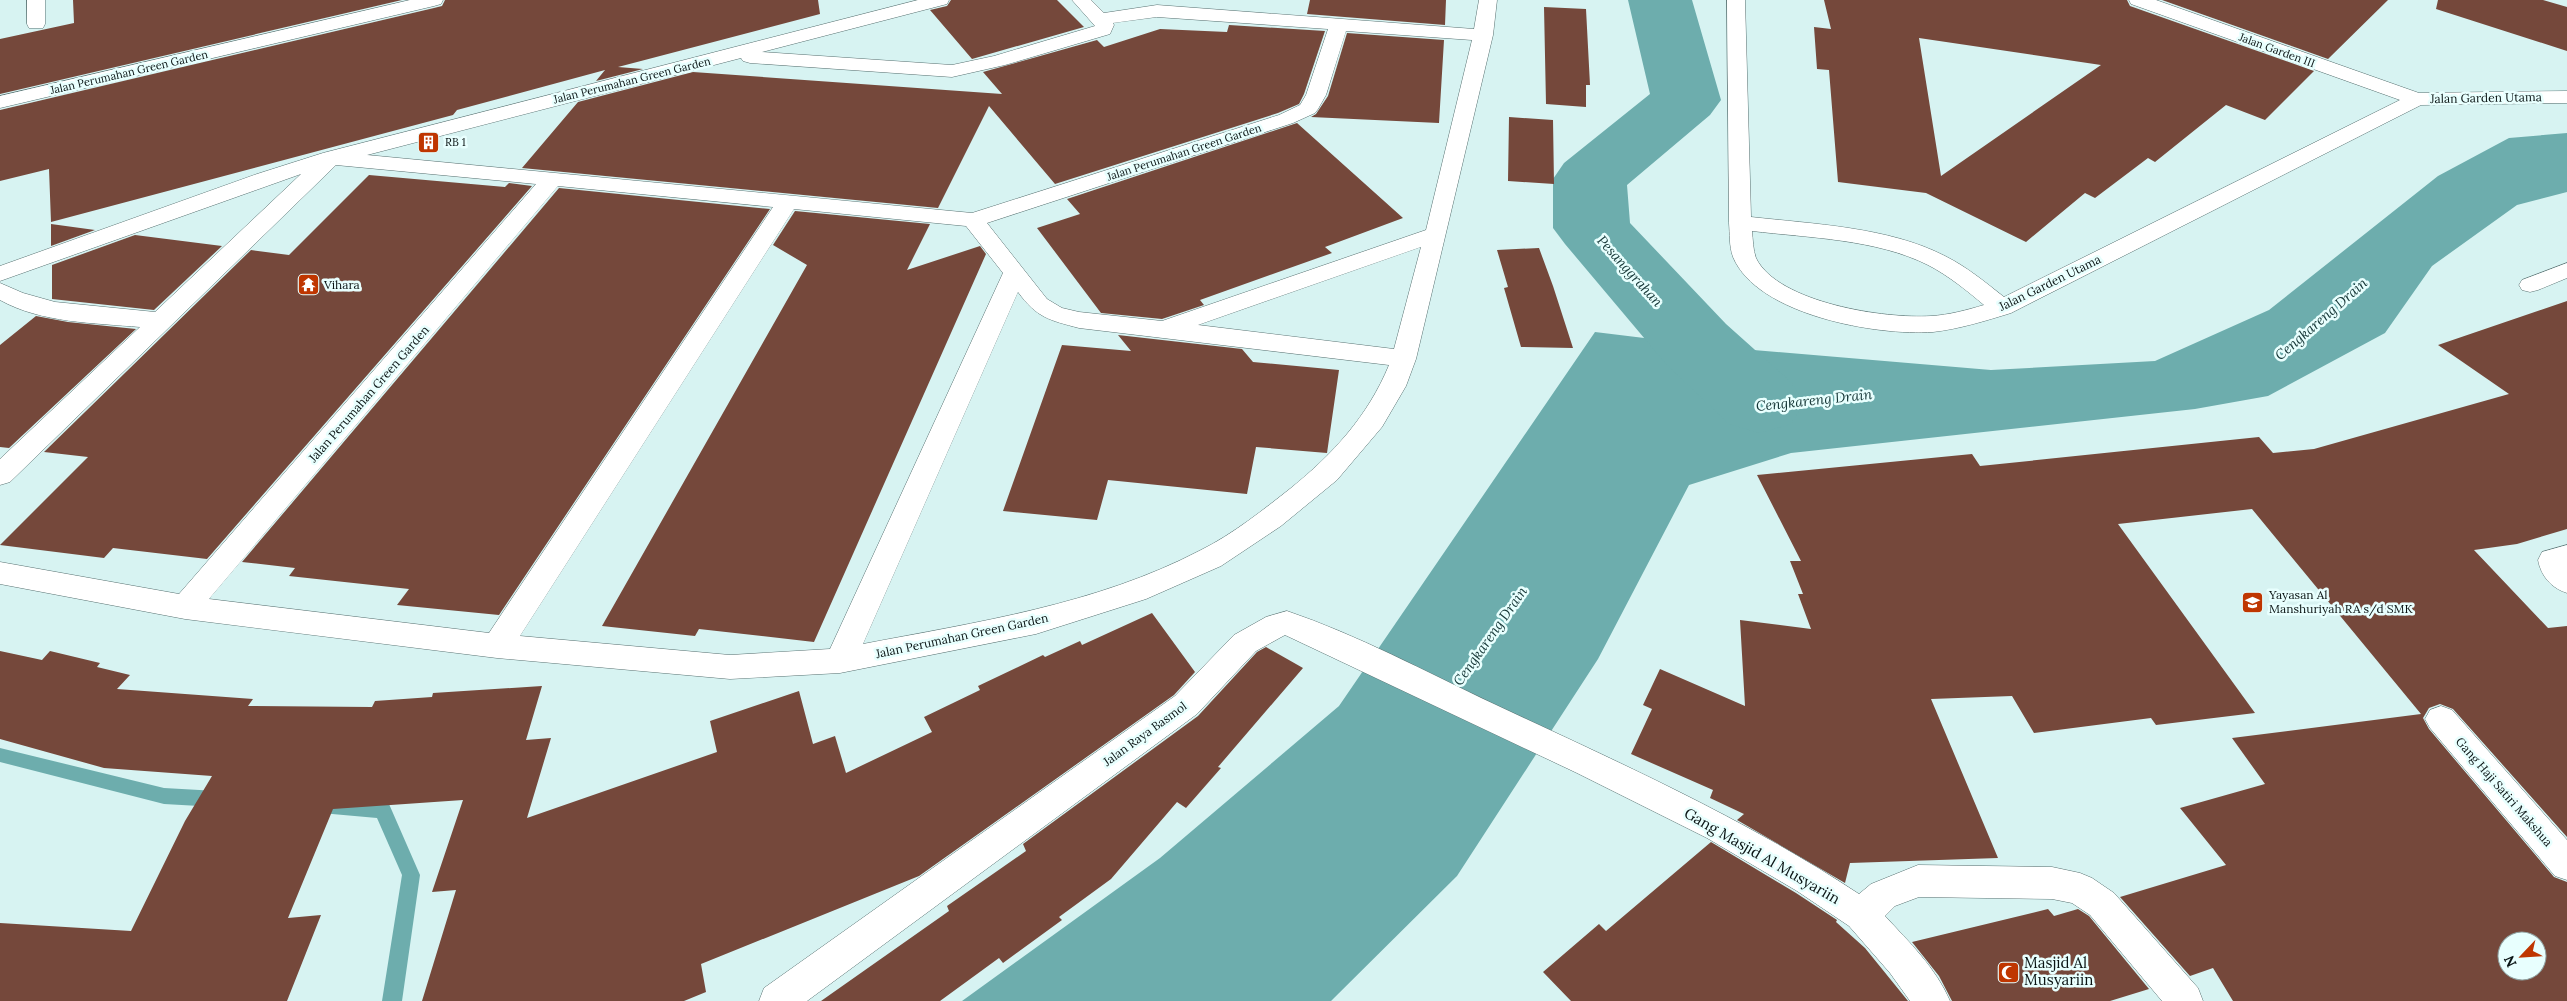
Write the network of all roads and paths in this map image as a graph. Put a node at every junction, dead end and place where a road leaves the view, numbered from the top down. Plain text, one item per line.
1 (36, 0) edge
2 (434, 0) edge
3 (940, 0) edge
4 (1081, 0) edge
5 (1488, 0) edge
6 (1736, 0) edge
7 (2138, 0) edge
8 (1101, 19) junction
9 (36, 24) dead end
10 (1339, 24) junction
11 (1483, 35) junction
12 (729, 55) junction
13 (2567, 97) edge
14 (2417, 99) junction
15 (0, 102) edge
16 (331, 158) junction
17 (552, 180) junction
18 (787, 203) junction
19 (973, 220) junction
20 (1740, 224) junction
21 (1436, 234) junction
22 (2567, 270) edge
23 (0, 274) edge
24 (1014, 274) junction
25 (2530, 285) dead end
26 (0, 290) edge
27 (2002, 308) junction
28 (163, 321) junction
29 (1165, 328) junction
30 (1404, 358) junction
31 (0, 475) edge
32 (2567, 556) edge
33 (0, 573) edge
34 (2567, 582) edge
35 (185, 607) junction
36 (497, 646) junction
37 (840, 661) junction
38 (2441, 719) dead end
39 (1588, 763) joint
40 (2567, 865) edge
41 (1861, 914) junction
42 (777, 1001) edge
43 (1932, 1001) edge
44 (2185, 1001) edge

1 - 9 street
2 - 15 street, Jalan Perumahan Green Garden
3 - 12 street, Jalan Perumahan Green Garden
4 - 8 street
5 - 11 street, Jalan Perumahan Green Garden
6 - 20 street, Jalan Garden Utama
7 - 14 street, Jalan Garden III
8 - 10 street
8 - 12 street, Jalan Perumahan Green Garden
10 - 11 street
10 - 19 street, Jalan Perumahan Green Garden
11 - 21 street, Jalan Perumahan Green Garden
12 - 16 street, Jalan Perumahan Green Garden
13 - 14 street, Jalan Garden Utama
14 - 27 street, Jalan Garden Utama
16 - 17 street, Jalan Perumahan Green Garden
16 - 23 street, Jalan Perumahan Green Garden
16 - 28 street, Jalan Perumahan Green Garden
17 - 18 street, Jalan Perumahan Green Garden
17 - 35 street, Jalan Perumahan Green Garden
18 - 19 street, Jalan Perumahan Green Garden
18 - 36 street
19 - 24 street
20 - 27 street
20 - 27 street, Jalan Garden Utama
21 - 29 street
21 - 30 street, Jalan Perumahan Green Garden
22 - 25 lane
24 - 29 street
24 - 37 street
26 - 28 street
28 - 31 street, Jalan Perumahan Green Garden
29 - 30 street
30 - 37 street, Jalan Perumahan Green Garden
32 - 34 street
33 - 35 street, Jalan Perumahan Green Garden
35 - 36 street, Jalan Perumahan Green Garden
36 - 37 street, Jalan Perumahan Green Garden
38 - 40 street, Gang Haji Satiri Makshua
39 - 41 street, Gang Masjid Al Musyariin
39 - 42 street, Jalan Raya Basmol
41 - 43 street, Gang Masjid Al Musyariin
41 - 44 street

